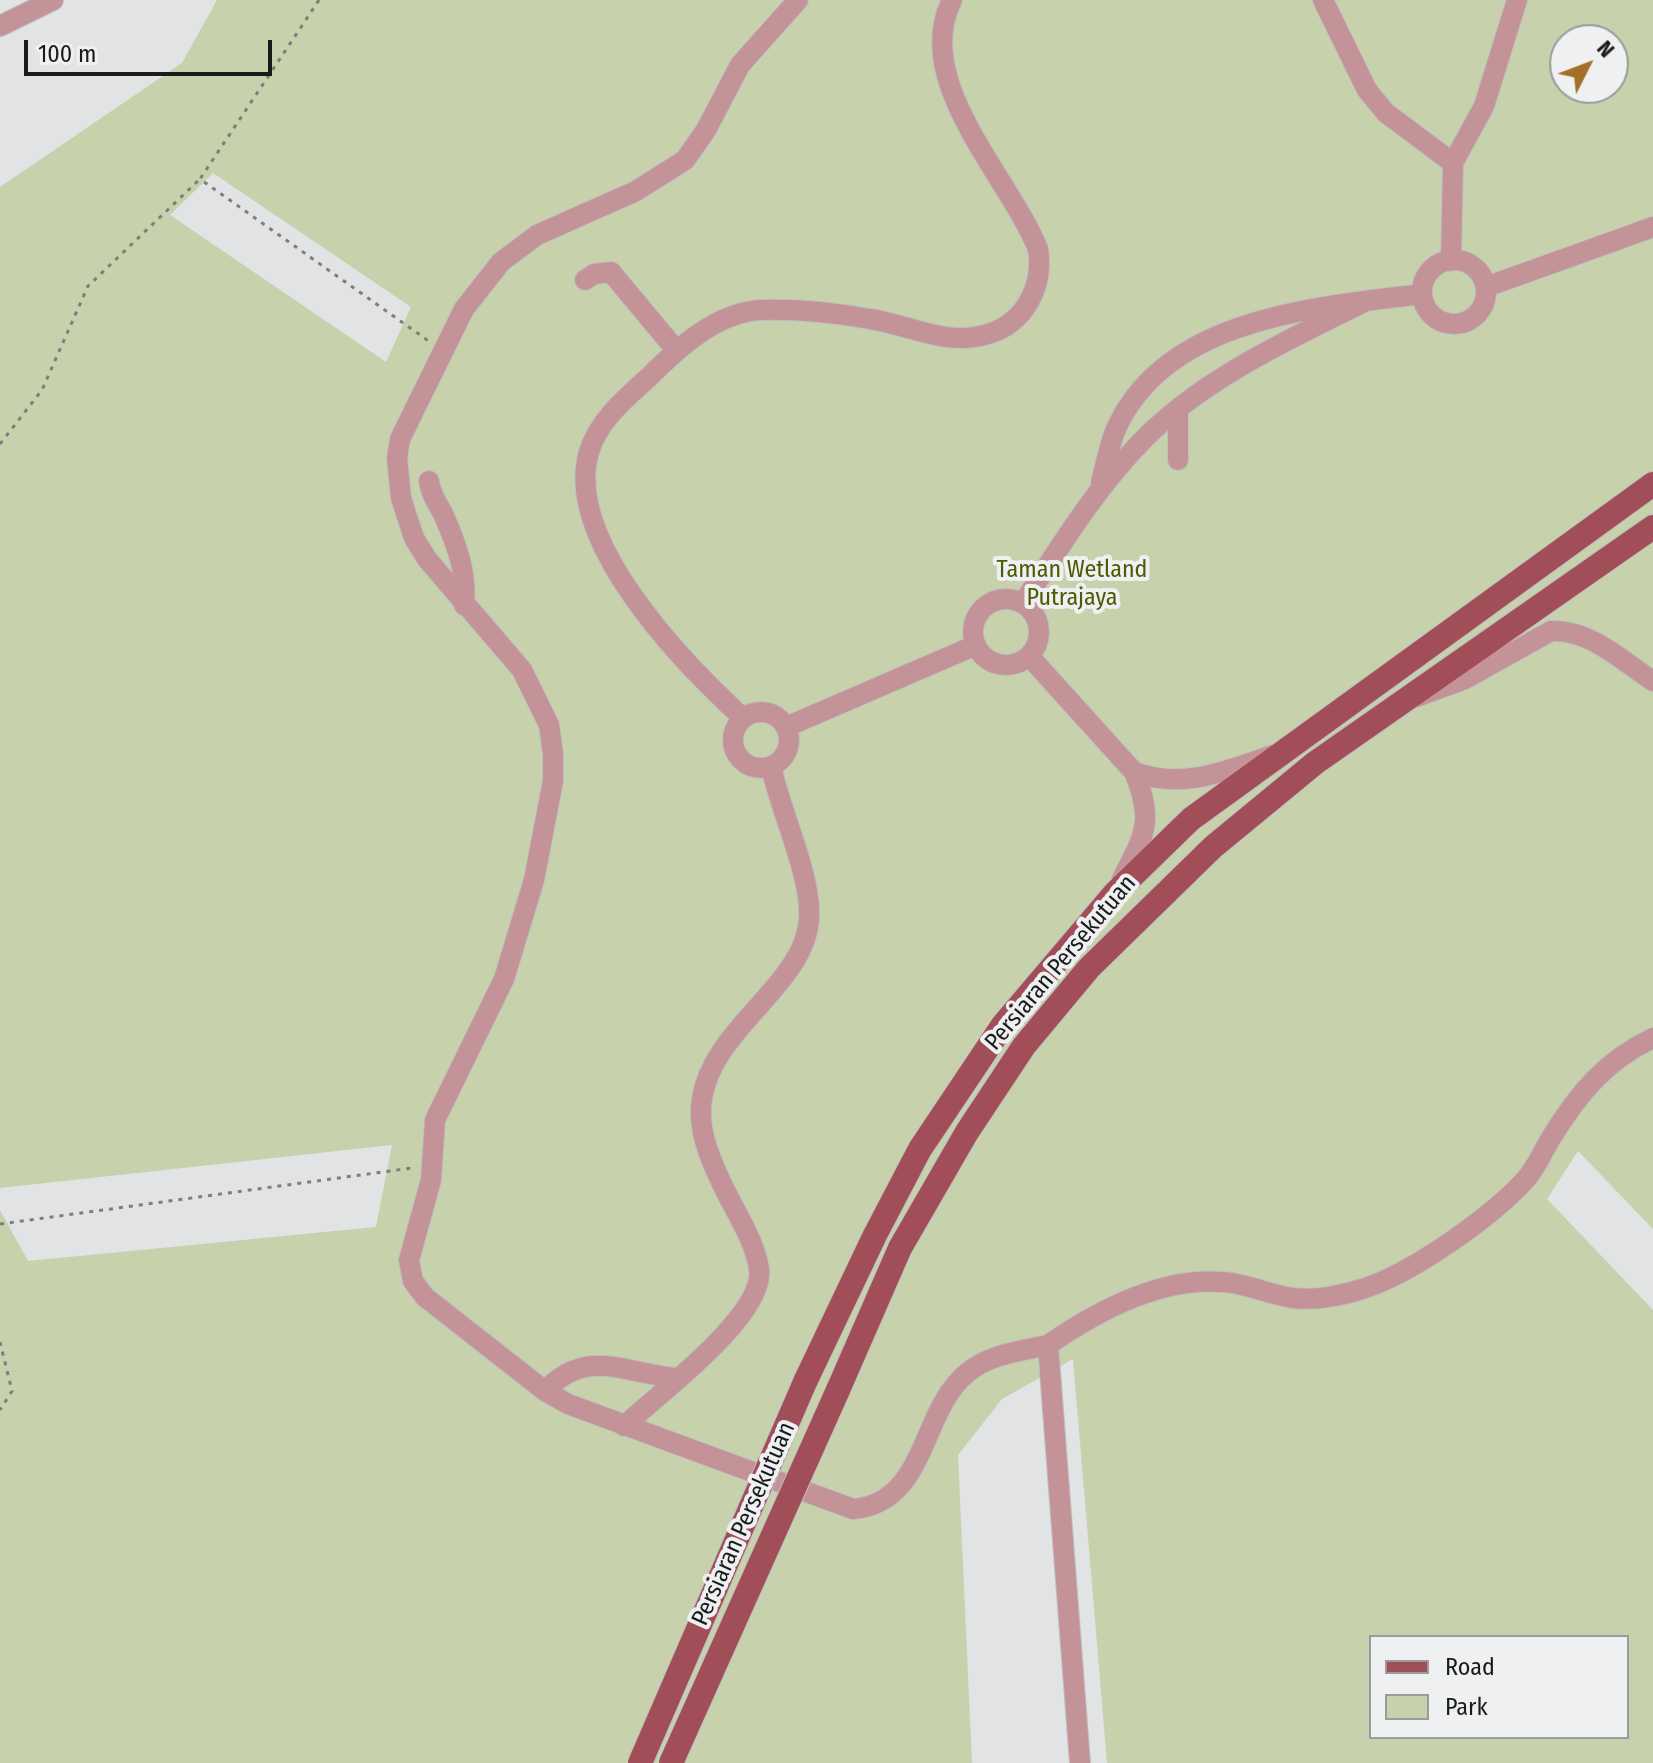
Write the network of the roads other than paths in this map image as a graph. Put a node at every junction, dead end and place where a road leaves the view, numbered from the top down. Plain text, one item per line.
1 (53, 0) edge
2 (798, 0) edge
3 (952, 0) edge
4 (1323, 0) edge
5 (1517, 0) edge
6 (0, 26) edge
7 (1453, 163) junction
8 (1653, 227) edge
9 (1451, 261) junction
10 (585, 280) dead end
11 (1486, 287) junction
12 (1422, 294) junction
13 (1364, 302) junction
14 (676, 350) junction
15 (1178, 409) junction
16 (1178, 460) dead end
17 (429, 481) dead end
18 (1653, 484) edge
19 (1099, 489) junction
20 (1653, 527) edge
21 (1023, 603) junction
22 (464, 605) junction
23 (976, 645) junction
24 (1029, 656) junction
25 (1653, 681) edge
26 (1400, 702) junction
27 (743, 718) junction
28 (786, 727) junction
29 (1283, 751) junction
30 (771, 766) junction
31 (1134, 772) junction
32 (1115, 893) junction
33 (1653, 1038) edge
34 (1048, 1345) junction
35 (676, 1378) junction
36 (545, 1391) junction
37 (624, 1426) junction
38 (640, 1763) edge
39 (671, 1763) edge
40 (1080, 1763) edge

1 - 6 street
2 - 22 street
3 - 14 street
4 - 7 street
5 - 7 street
7 - 9 street
8 - 11 street
9 - 11 street
9 - 12 street
10 - 14 street
11 - 12 street
12 - 13 street
13 - 15 street
13 - 19 street
14 - 27 street
15 - 16 street
15 - 19 street
17 - 22 street
18 - 29 main road, Persiaran Persekutuan
19 - 21 street
20 - 26 main road, Persiaran Persekutuan
21 - 23 street
21 - 24 street
22 - 36 street
23 - 24 street
23 - 28 street
24 - 31 street
25 - 26 street
26 - 39 main road, Persiaran Persekutuan, bridge
27 - 28 street
27 - 30 street
28 - 30 street
29 - 31 street
29 - 32 main road, Persiaran Persekutuan
30 - 35 street
31 - 32 street
32 - 38 main road, Persiaran Persekutuan, bridge
33 - 34 street
34 - 37 street
34 - 40 street
35 - 36 street
35 - 37 street
36 - 37 street

